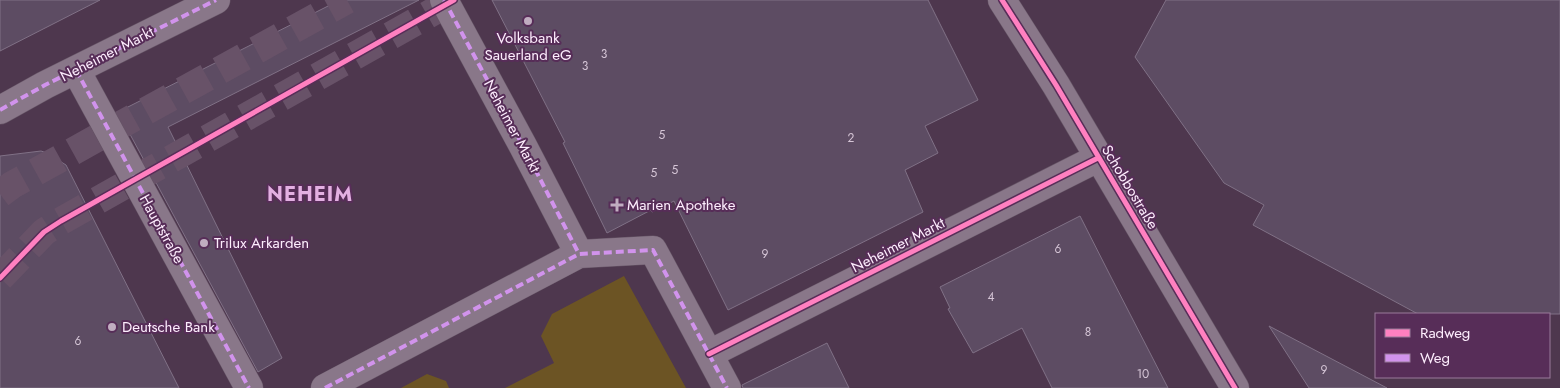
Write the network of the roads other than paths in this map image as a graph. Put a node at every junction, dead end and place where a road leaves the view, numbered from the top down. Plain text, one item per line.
1 (216, 0) edge
2 (444, 0) edge
3 (1002, 0) edge
4 (76, 70) junction
5 (0, 110) edge
6 (1098, 158) junction
7 (579, 254) junction
8 (709, 354) junction
9 (249, 388) edge
10 (325, 388) edge
11 (727, 388) edge
12 (1235, 388) edge

1 - 4 street, Neheimer Markt
2 - 7 street, Neheimer Markt
3 - 6 street, Schobbostraße
4 - 5 street, Neheimer Markt
4 - 9 street, Hauptstraße
6 - 8 street, Neheimer Markt
6 - 12 street, Schobbostraße
7 - 8 street
7 - 10 street
8 - 11 street

